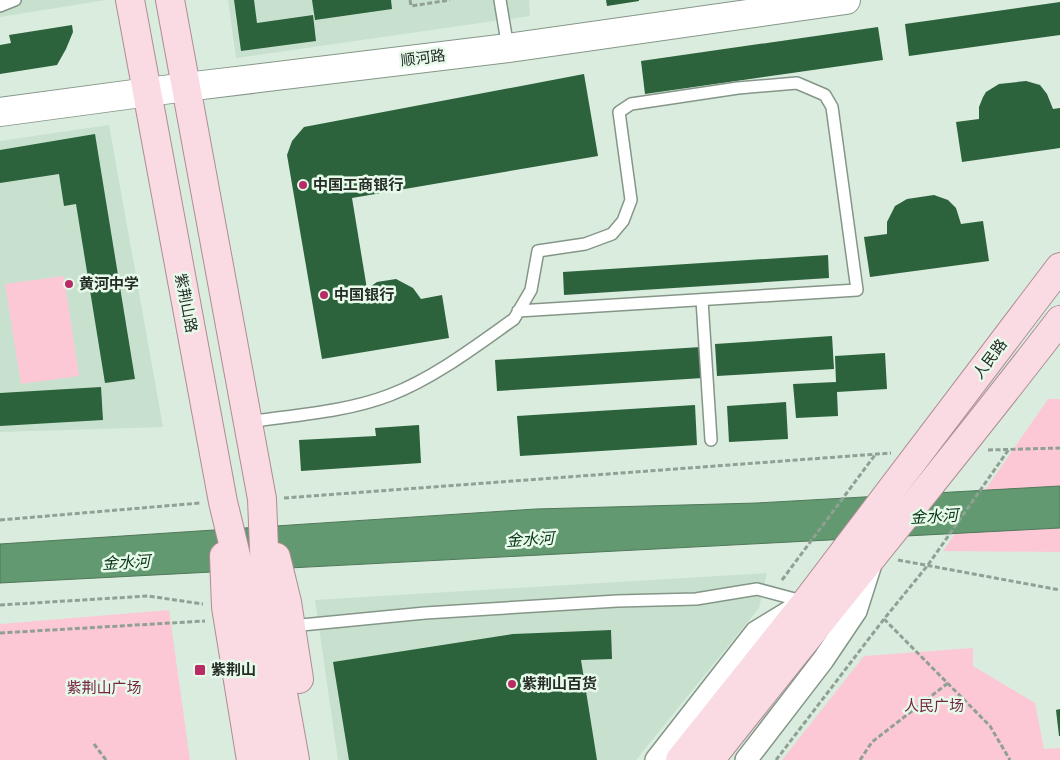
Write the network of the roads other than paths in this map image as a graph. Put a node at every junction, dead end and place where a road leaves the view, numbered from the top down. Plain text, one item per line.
1 (15, 0) edge
2 (130, 0) edge
3 (170, 0) edge
4 (500, 0) edge
5 (846, 0) edge
6 (796, 3) edge
7 (0, 6) edge
8 (508, 48) junction
9 (186, 87) junction
10 (147, 92) junction
11 (0, 112) edge
12 (1060, 267) edge
13 (702, 300) junction
14 (518, 311) junction
15 (1060, 320) edge
16 (248, 422) junction
17 (711, 440) dead end
18 (873, 555) junction
19 (806, 602) junction
20 (257, 610) junction
21 (251, 760) edge
22 (275, 760) edge
23 (296, 760) edge
24 (312, 760) edge
25 (656, 760) edge
26 (680, 760) edge
27 (710, 760) edge
28 (746, 760) edge

1 - 7 lane
2 - 10 main road, 紫荆山路
3 - 9 main road
4 - 8 lane
5 - 6 street, 顺河路
6 - 8 street, 顺河路
8 - 9 street, 顺河路
9 - 10 street, 顺河路
9 - 16 main road
10 - 11 street, 顺河路
10 - 20 main road, 紫荆山路
12 - 19 main road, 人民路
13 - 14 lane
13 - 14 lane
13 - 17 lane
14 - 16 lane
15 - 18 main road, 人民路
16 - 20 main road
18 - 27 main road, 人民路
18 - 28 street
19 - 20 lane
19 - 25 street
19 - 26 main road, 人民路
20 - 21 main road
20 - 22 main road
20 - 23 main road
20 - 24 main road

